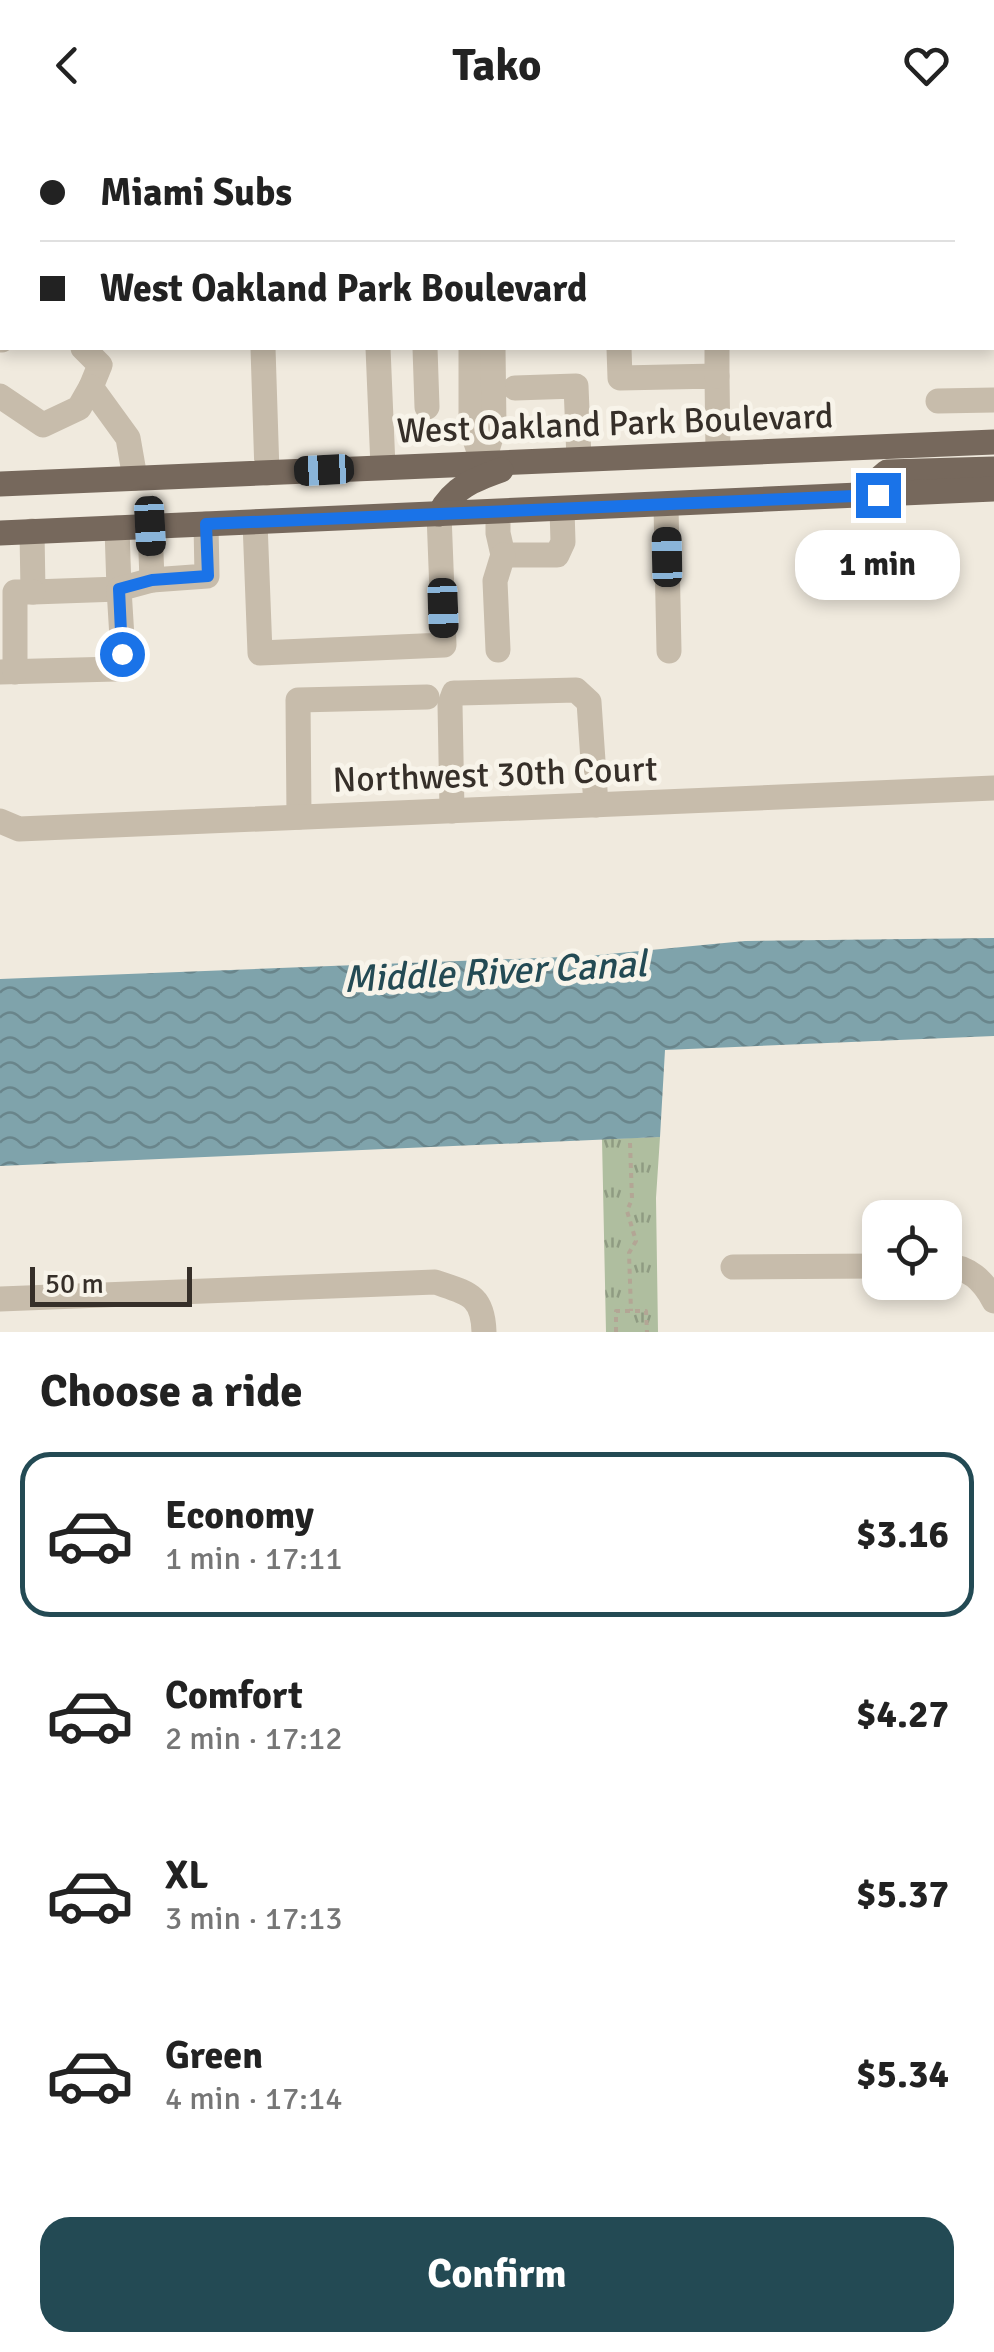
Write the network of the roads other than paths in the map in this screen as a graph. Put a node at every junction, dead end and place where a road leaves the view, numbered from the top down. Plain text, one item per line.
1 (85, 350) edge
2 (263, 350) edge
3 (378, 350) edge
4 (426, 350) edge
5 (471, 350) edge
6 (493, 350) edge
7 (619, 350) edge
8 (717, 350) edge
9 (717, 376) junction
10 (92, 388) junction
11 (515, 388) dead end
12 (0, 396) edge
13 (994, 400) edge
14 (938, 401) dead end
15 (427, 408) dead end
16 (994, 442) edge
17 (718, 453) junction
18 (579, 459) junction
19 (525, 462) junction
20 (483, 463) junction
21 (384, 468) junction
22 (994, 468) edge
23 (266, 472) junction
24 (135, 478) junction
25 (0, 484) edge
26 (994, 489) edge
27 (878, 495) junction
28 (666, 506) junction
29 (562, 510) junction
30 (498, 512) junction
31 (439, 514) junction
32 (256, 522) junction
33 (206, 524) junction
34 (150, 526) junction
35 (117, 528) junction
36 (32, 531) junction
37 (0, 533) edge
38 (503, 555) junction
39 (152, 580) junction
40 (119, 589) junction
41 (33, 592) junction
42 (7, 624) edge
43 (498, 650) dead end
44 (669, 650) dead end
45 (8, 672) edge
46 (428, 696) dead end
47 (994, 788) edge
48 (596, 805) junction
49 (452, 811) junction
50 (300, 817) junction
51 (10, 825) edge
52 (862, 1266) edge
53 (734, 1267) dead end
54 (962, 1269) edge
55 (0, 1299) edge
56 (994, 1300) edge
57 (484, 1332) edge

1 - 10 street
2 - 23 street
3 - 21 street
4 - 15 street
5 - 20 street
6 - 20 street
7 - 9 street
8 - 9 street
9 - 17 street
10 - 12 street
10 - 24 street
11 - 18 street
13 - 14 street
16 - 17 main road, West Oakland Park Boulevard
17 - 18 main road, West Oakland Park Boulevard
18 - 19 main road, West Oakland Park Boulevard
19 - 20 main road, West Oakland Park Boulevard
19 - 31 main road
20 - 21 main road, West Oakland Park Boulevard
21 - 23 main road, West Oakland Park Boulevard
22 - 27 main road
23 - 24 main road, West Oakland Park Boulevard
24 - 25 main road, West Oakland Park Boulevard
26 - 27 main road
27 - 28 main road
28 - 29 main road
28 - 44 street
29 - 30 main road
29 - 38 street
30 - 31 main road
30 - 38 street
31 - 32 main road
31 - 32 street
32 - 33 main road
33 - 34 main road
33 - 39 street
34 - 35 main road
34 - 39 street
35 - 36 main road
35 - 40 street
36 - 37 main road
36 - 41 street
38 - 43 street
39 - 40 street
40 - 41 street
40 - 45 street
41 - 42 street
42 - 45 street
46 - 50 street
47 - 48 street, Northwest 30th Court
48 - 49 street, Northwest 30th Court
48 - 49 street
49 - 50 street, Northwest 30th Court
50 - 51 street, Northwest 30th Court
52 - 53 street
54 - 56 street
55 - 57 street

